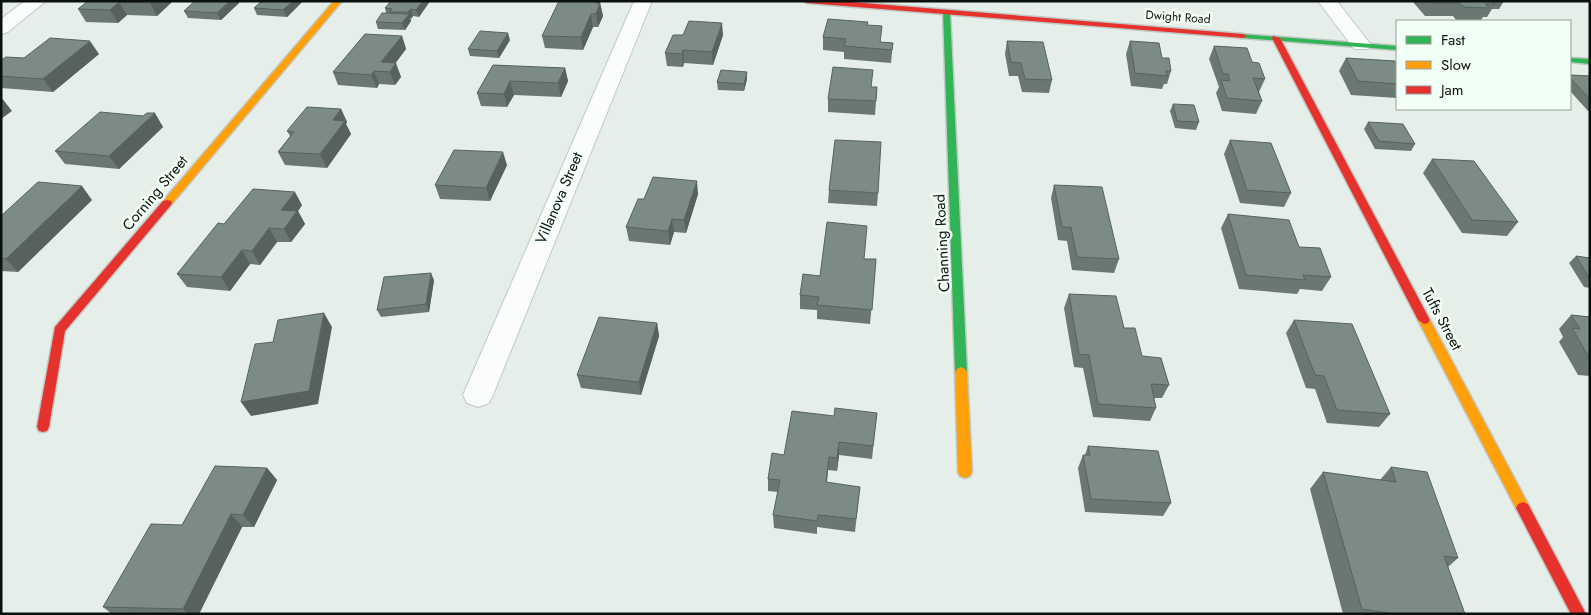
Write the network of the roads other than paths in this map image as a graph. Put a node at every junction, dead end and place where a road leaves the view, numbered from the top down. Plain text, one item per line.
1 (37, 1) edge
2 (338, 1) edge
3 (643, 1) edge
4 (807, 1) edge
5 (1327, 1) edge
6 (946, 12) junction
7 (1, 28) edge
8 (1276, 38) junction
9 (1361, 45) junction
10 (1396, 48) edge
11 (1571, 60) edge
12 (1590, 62) edge
13 (478, 394) dead end
14 (43, 427) dead end
15 (965, 472) dead end
16 (1579, 614) edge

1 - 7 street
2 - 14 street, Corning Street
3 - 13 street, Villanova Street
4 - 6 street, Dwight Road
5 - 9 street
6 - 8 street, Dwight Road
6 - 15 street, Channing Road
8 - 9 street, Dwight Road
8 - 16 street, Tufts Street
9 - 10 street, Dwight Road
11 - 12 street

